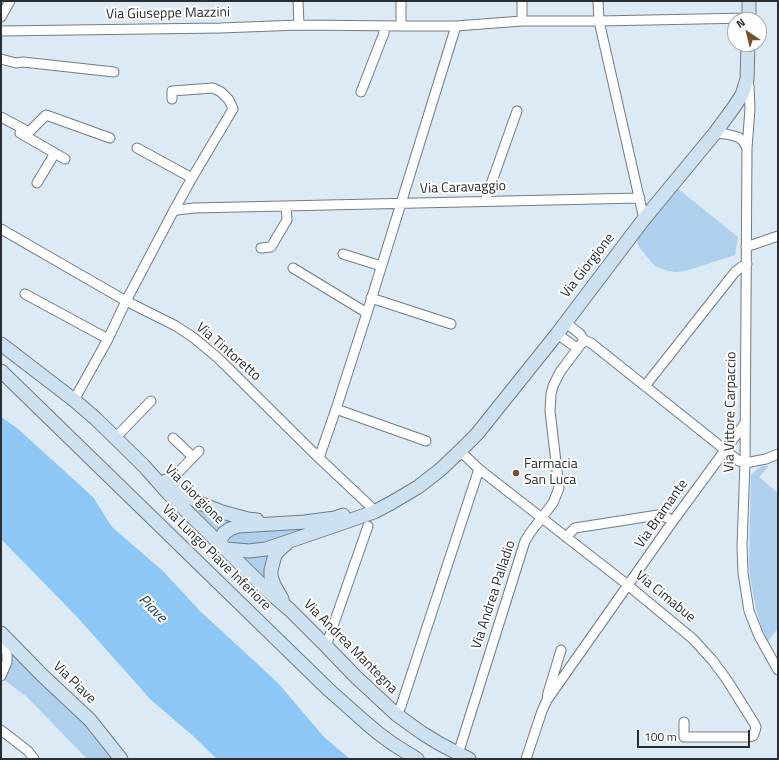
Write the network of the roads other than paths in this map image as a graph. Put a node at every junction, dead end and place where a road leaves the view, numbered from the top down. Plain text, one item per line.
1 (10, 1) edge
2 (298, 1) edge
3 (401, 1) edge
4 (522, 1) edge
5 (598, 1) edge
6 (749, 1) edge
7 (749, 12) edge
8 (1, 17) edge
9 (727, 19) edge
10 (522, 21) junction
11 (599, 21) junction
12 (299, 25) junction
13 (384, 26) junction
14 (401, 26) junction
15 (456, 26) junction
16 (1, 30) edge
17 (748, 52) edge
18 (1, 58) edge
19 (114, 72) dead end
20 (747, 79) junction
21 (361, 92) dead end
22 (172, 99) dead end
23 (517, 112) dead end
24 (1, 117) edge
25 (1, 123) edge
26 (715, 133) junction
27 (110, 138) dead end
28 (137, 148) dead end
29 (747, 148) junction
30 (55, 153) junction
31 (65, 159) dead end
32 (192, 178) junction
33 (37, 183) dead end
34 (640, 198) junction
35 (485, 201) junction
36 (401, 204) junction
37 (286, 206) junction
38 (173, 212) junction
39 (644, 219) junction
40 (1, 229) edge
41 (778, 236) edge
42 (746, 247) junction
43 (261, 248) dead end
44 (343, 254) dead end
45 (746, 264) junction
46 (381, 266) junction
47 (293, 268) dead end
48 (25, 294) dead end
49 (371, 298) junction
50 (126, 301) junction
51 (367, 313) junction
52 (565, 322) junction
53 (451, 324) dead end
54 (556, 334) junction
55 (108, 339) junction
56 (584, 340) junction
57 (1, 344) edge
58 (577, 348) junction
59 (1, 371) edge
60 (645, 386) junction
61 (74, 400) junction
62 (151, 401) dead end
63 (336, 409) junction
64 (745, 423) junction
65 (115, 438) junction
66 (173, 438) dead end
67 (426, 441) dead end
68 (725, 450) junction
69 (460, 451) junction
70 (778, 454) edge
71 (320, 458) junction
72 (745, 463) junction
73 (144, 466) junction
74 (479, 469) junction
75 (168, 483) junction
76 (418, 488) junction
77 (370, 506) junction
78 (542, 518) junction
79 (673, 521) junction
80 (287, 523) junction
81 (368, 526) dead end
82 (566, 537) junction
83 (288, 542) junction
84 (222, 546) junction
85 (629, 586) junction
86 (290, 610) junction
87 (1, 633) edge
88 (1, 643) edge
89 (326, 646) junction
90 (561, 650) dead end
91 (4, 660) edge
92 (778, 670) edge
93 (1, 676) edge
94 (547, 700) junction
95 (397, 715) junction
96 (684, 722) dead end
97 (1, 730) edge
98 (464, 756) edge
99 (34, 759) edge
100 (122, 759) edge
101 (417, 759) edge
102 (526, 759) edge

1 - 8 street
2 - 12 street
3 - 14 street
4 - 10 street
5 - 11 street
6 - 7 main road
9 - 11 street, Via Giuseppe Mazzini
10 - 11 street, Via Giuseppe Mazzini
10 - 15 street, Via Giuseppe Mazzini
11 - 34 street
12 - 13 street, Via Giuseppe Mazzini
12 - 16 street, Via Giuseppe Mazzini
13 - 14 street, Via Giuseppe Mazzini
13 - 21 street
14 - 15 street, Via Giuseppe Mazzini
15 - 36 street
17 - 20 main road, Via Giorgione
18 - 19 street
20 - 26 main road, Via Giorgione
20 - 29 street, Via Vittore Carpaccio
22 - 32 street
23 - 35 street
24 - 27 street
25 - 30 street
26 - 29 street
26 - 39 main road, Via Giorgione
28 - 32 street
29 - 42 street, Via Vittore Carpaccio
30 - 31 street
30 - 33 street
32 - 38 street
34 - 35 street, Via Caravaggio
34 - 39 street
35 - 36 street, Via Caravaggio
36 - 37 street, Via Caravaggio
36 - 46 street
37 - 38 street, Via Caravaggio
37 - 43 street
38 - 50 street
39 - 52 main road, Via Giorgione
40 - 50 street, Via Tintoretto
41 - 42 street
42 - 45 street, Via Vittore Carpaccio
44 - 46 street
45 - 60 street
45 - 64 street, Via Vittore Carpaccio
46 - 49 street
47 - 51 street
48 - 55 street
49 - 51 street
49 - 53 street
50 - 55 street
50 - 71 street, Via Tintoretto
51 - 63 street
52 - 54 main road, Via Giorgione
52 - 56 street
54 - 58 street
54 - 69 main road, Via Giorgione
55 - 61 street
56 - 58 street, Via Andrea Palladio
56 - 60 street
57 - 61 main road, Via Giorgione
58 - 78 street, Via Andrea Palladio
59 - 101 main road, Via Lungo Piave Inferiore
60 - 68 street
61 - 65 main road, Via Giorgione
62 - 65 street
63 - 67 street
63 - 71 street
64 - 68 street, Via Bramante
64 - 72 street, Via Vittore Carpaccio
65 - 73 main road, Via Giorgione
66 - 75 street, Via Giorgione
68 - 72 street
68 - 79 street, Via Bramante
69 - 74 street, Via Cimabue
69 - 76 main road, Via Giorgione
70 - 72 street
71 - 77 street, Via Tintoretto
72 - 92 street, Via Vittore Carpaccio
73 - 75 main road, Via Giorgione
73 - 84 main road, Via Giorgione
74 - 78 street, Via Cimabue
74 - 95 street
75 - 80 main road, Via Giorgione
76 - 77 main road, Via Giorgione
76 - 83 main road, Via Giorgione
77 - 80 main road, Via Giorgione
78 - 82 street, Via Cimabue
78 - 98 street, Via Andrea Palladio
79 - 82 street
79 - 85 street, Via Bramante
80 - 84 main road, Via Giorgione
81 - 89 street
82 - 85 street, Via Cimabue
83 - 84 main road, Via Giorgione
83 - 86 main road, Via Giorgione
84 - 86 main road, Via Andrea Mantegna
85 - 94 street, Via Bramante
85 - 96 street, Via Cimabue
86 - 89 main road, Via Andrea Mantegna
87 - 100 main road, Via Piave
88 - 91 street
89 - 95 main road, Via Andrea Mantegna
90 - 94 street
91 - 93 street
94 - 102 street
95 - 98 main road, Via Andrea Mantegna
97 - 99 street

